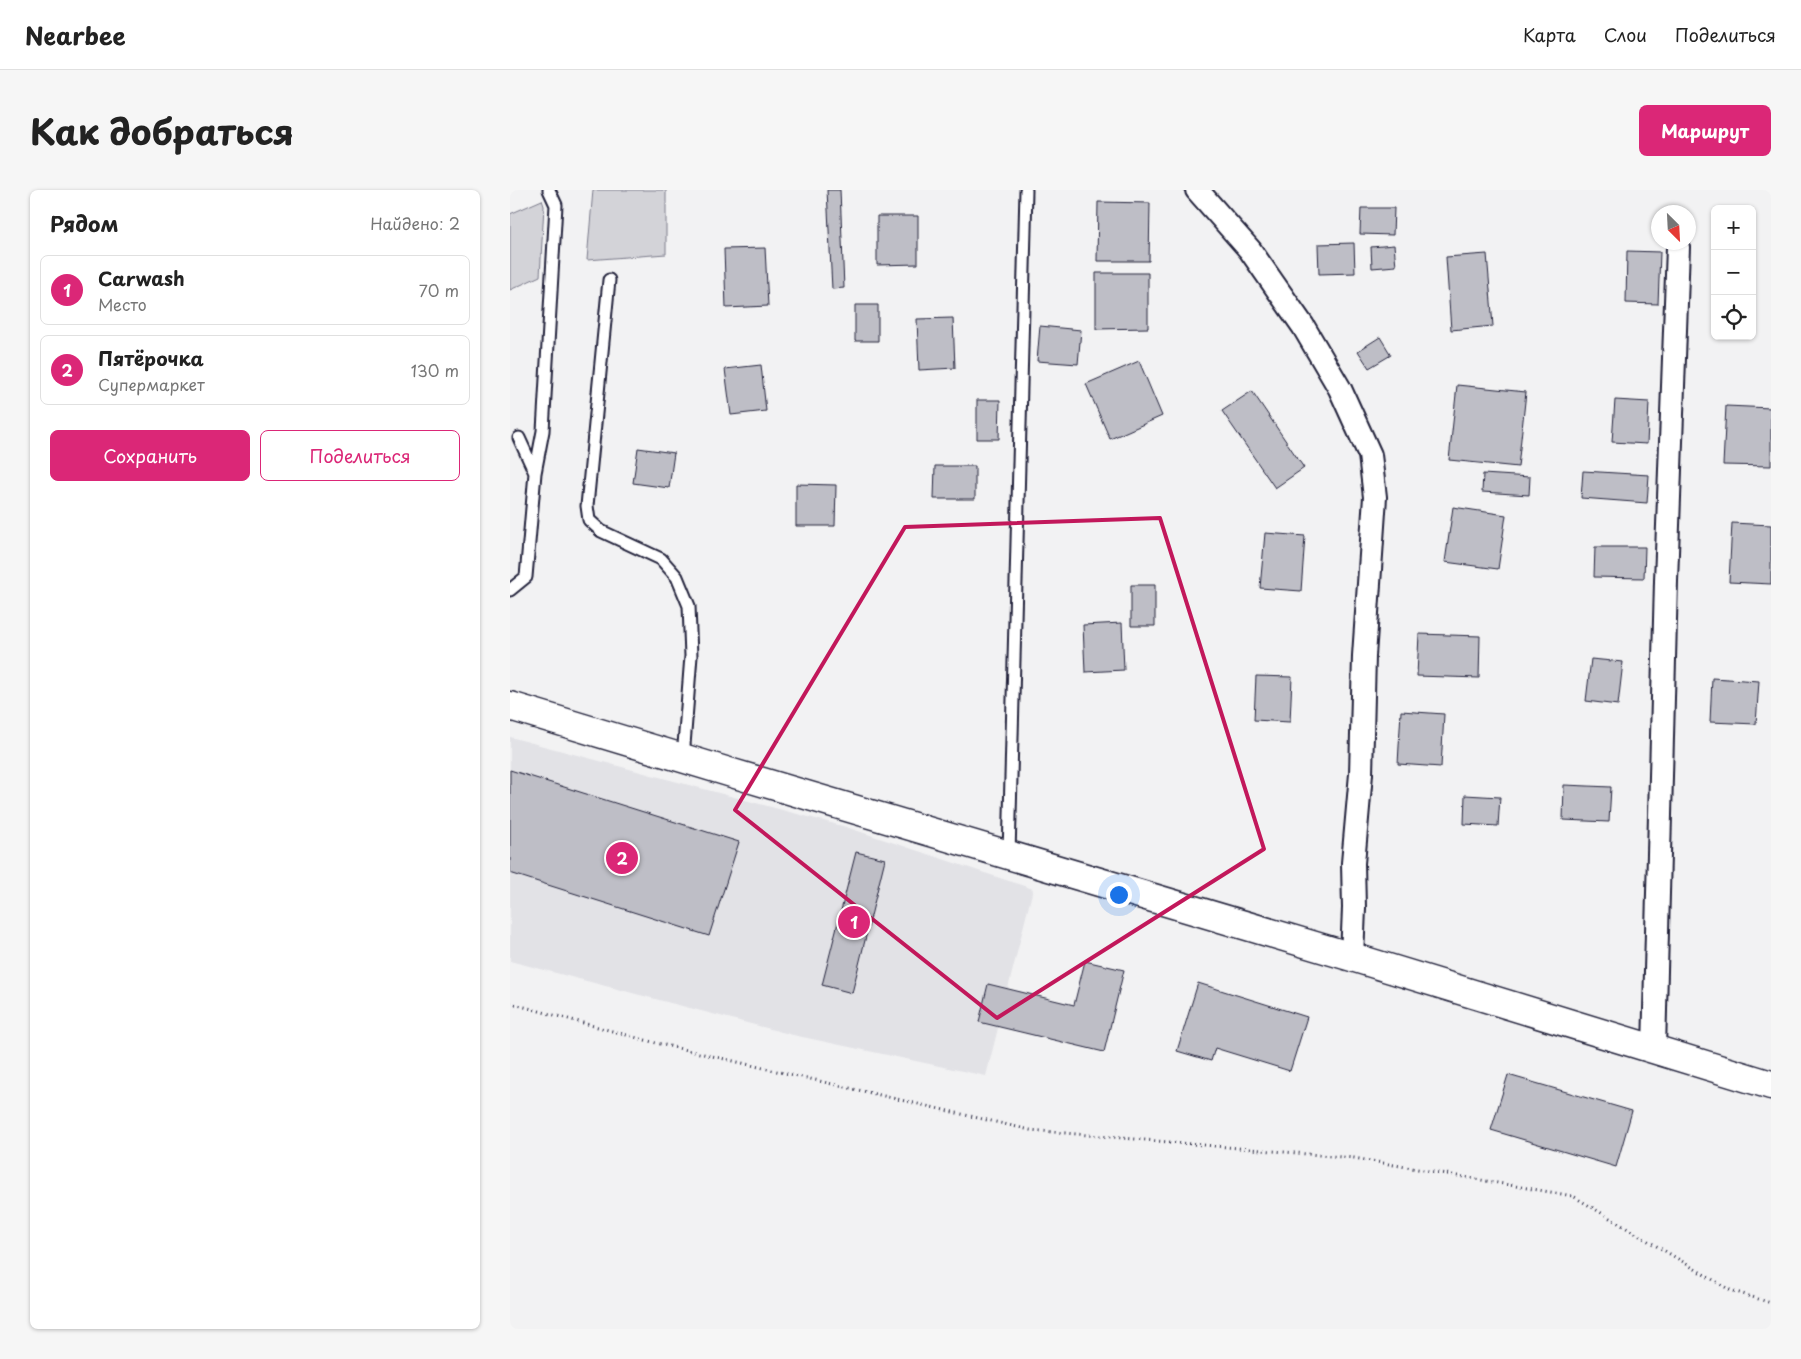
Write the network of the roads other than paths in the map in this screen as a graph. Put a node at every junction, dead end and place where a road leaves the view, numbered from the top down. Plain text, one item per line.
1 (549, 190) edge
2 (1026, 190) edge
3 (1197, 190) edge
4 (1678, 250) edge
5 (609, 280) dead end
6 (519, 438) dead end
7 (535, 473) junction
8 (510, 590) edge
9 (510, 706) edge
10 (683, 758) junction
11 (1009, 855) junction
12 (1352, 957) junction
13 (1654, 1049) junction
14 (1771, 1085) edge

1 - 7 lane
2 - 11 lane
3 - 12 street
4 - 13 street
5 - 10 lane
6 - 7 lane
7 - 8 lane
9 - 10 main road
10 - 11 main road
11 - 12 main road
12 - 13 main road
13 - 14 main road

